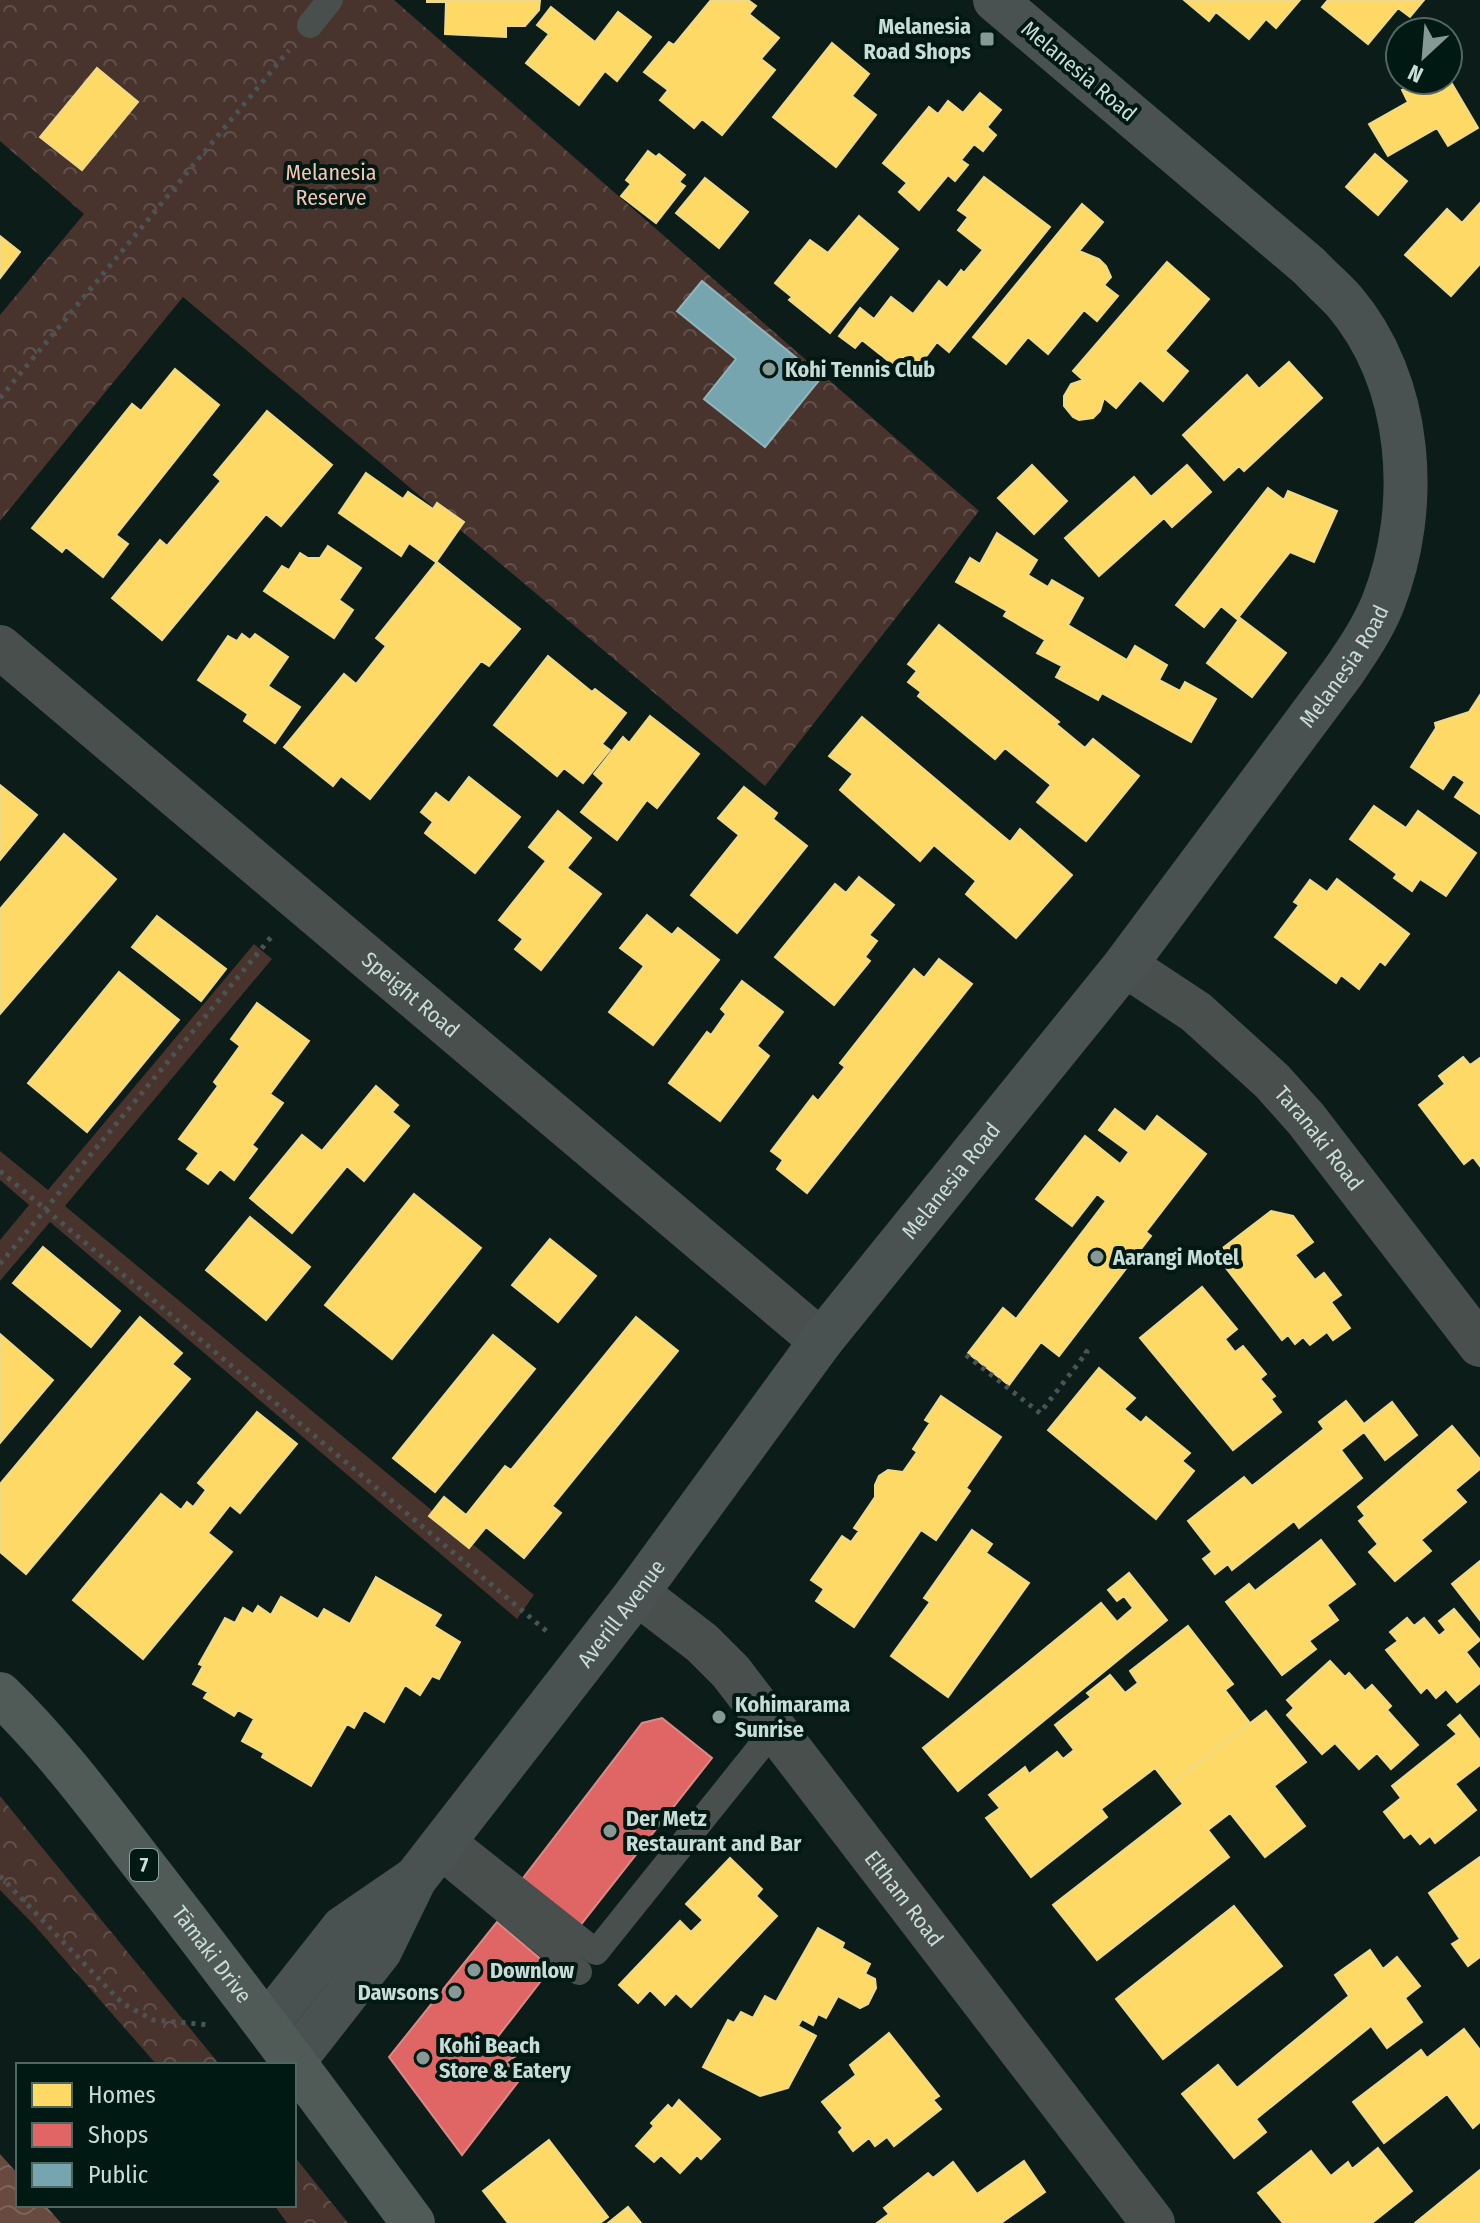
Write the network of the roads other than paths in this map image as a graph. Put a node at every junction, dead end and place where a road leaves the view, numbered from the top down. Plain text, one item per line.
1 (330, 0) edge
2 (995, 0) edge
3 (310, 25) road end
4 (0, 647) edge
5 (1125, 965) junction
6 (821, 1341) junction
7 (1480, 1345) edge
8 (637, 1593) junction
9 (0, 1694) edge
10 (774, 1730) junction
11 (433, 1856) junction
12 (579, 1972) dead end
13 (267, 2024) junction
14 (294, 2061) joint
15 (296, 2064) edge
16 (413, 2223) edge
17 (1153, 2223) edge

1 - 3 lane
2 - 5 street, Melanesia Road
4 - 6 street, Speight Road
5 - 6 street, Melanesia Road
5 - 7 street, Taranaki Road
6 - 8 street, Averill Avenue
8 - 10 street, Eltham Road
8 - 11 street, Averill Avenue
9 - 13 main road, Tāmaki Drive / 7
10 - 11 lane
10 - 17 street, Eltham Road
11 - 12 lane
11 - 13 street, Averill Avenue
11 - 14 street, Averill Avenue
13 - 14 main road, Tāmaki Drive / 7
15 - 16 main road, Tāmaki Drive / 7

